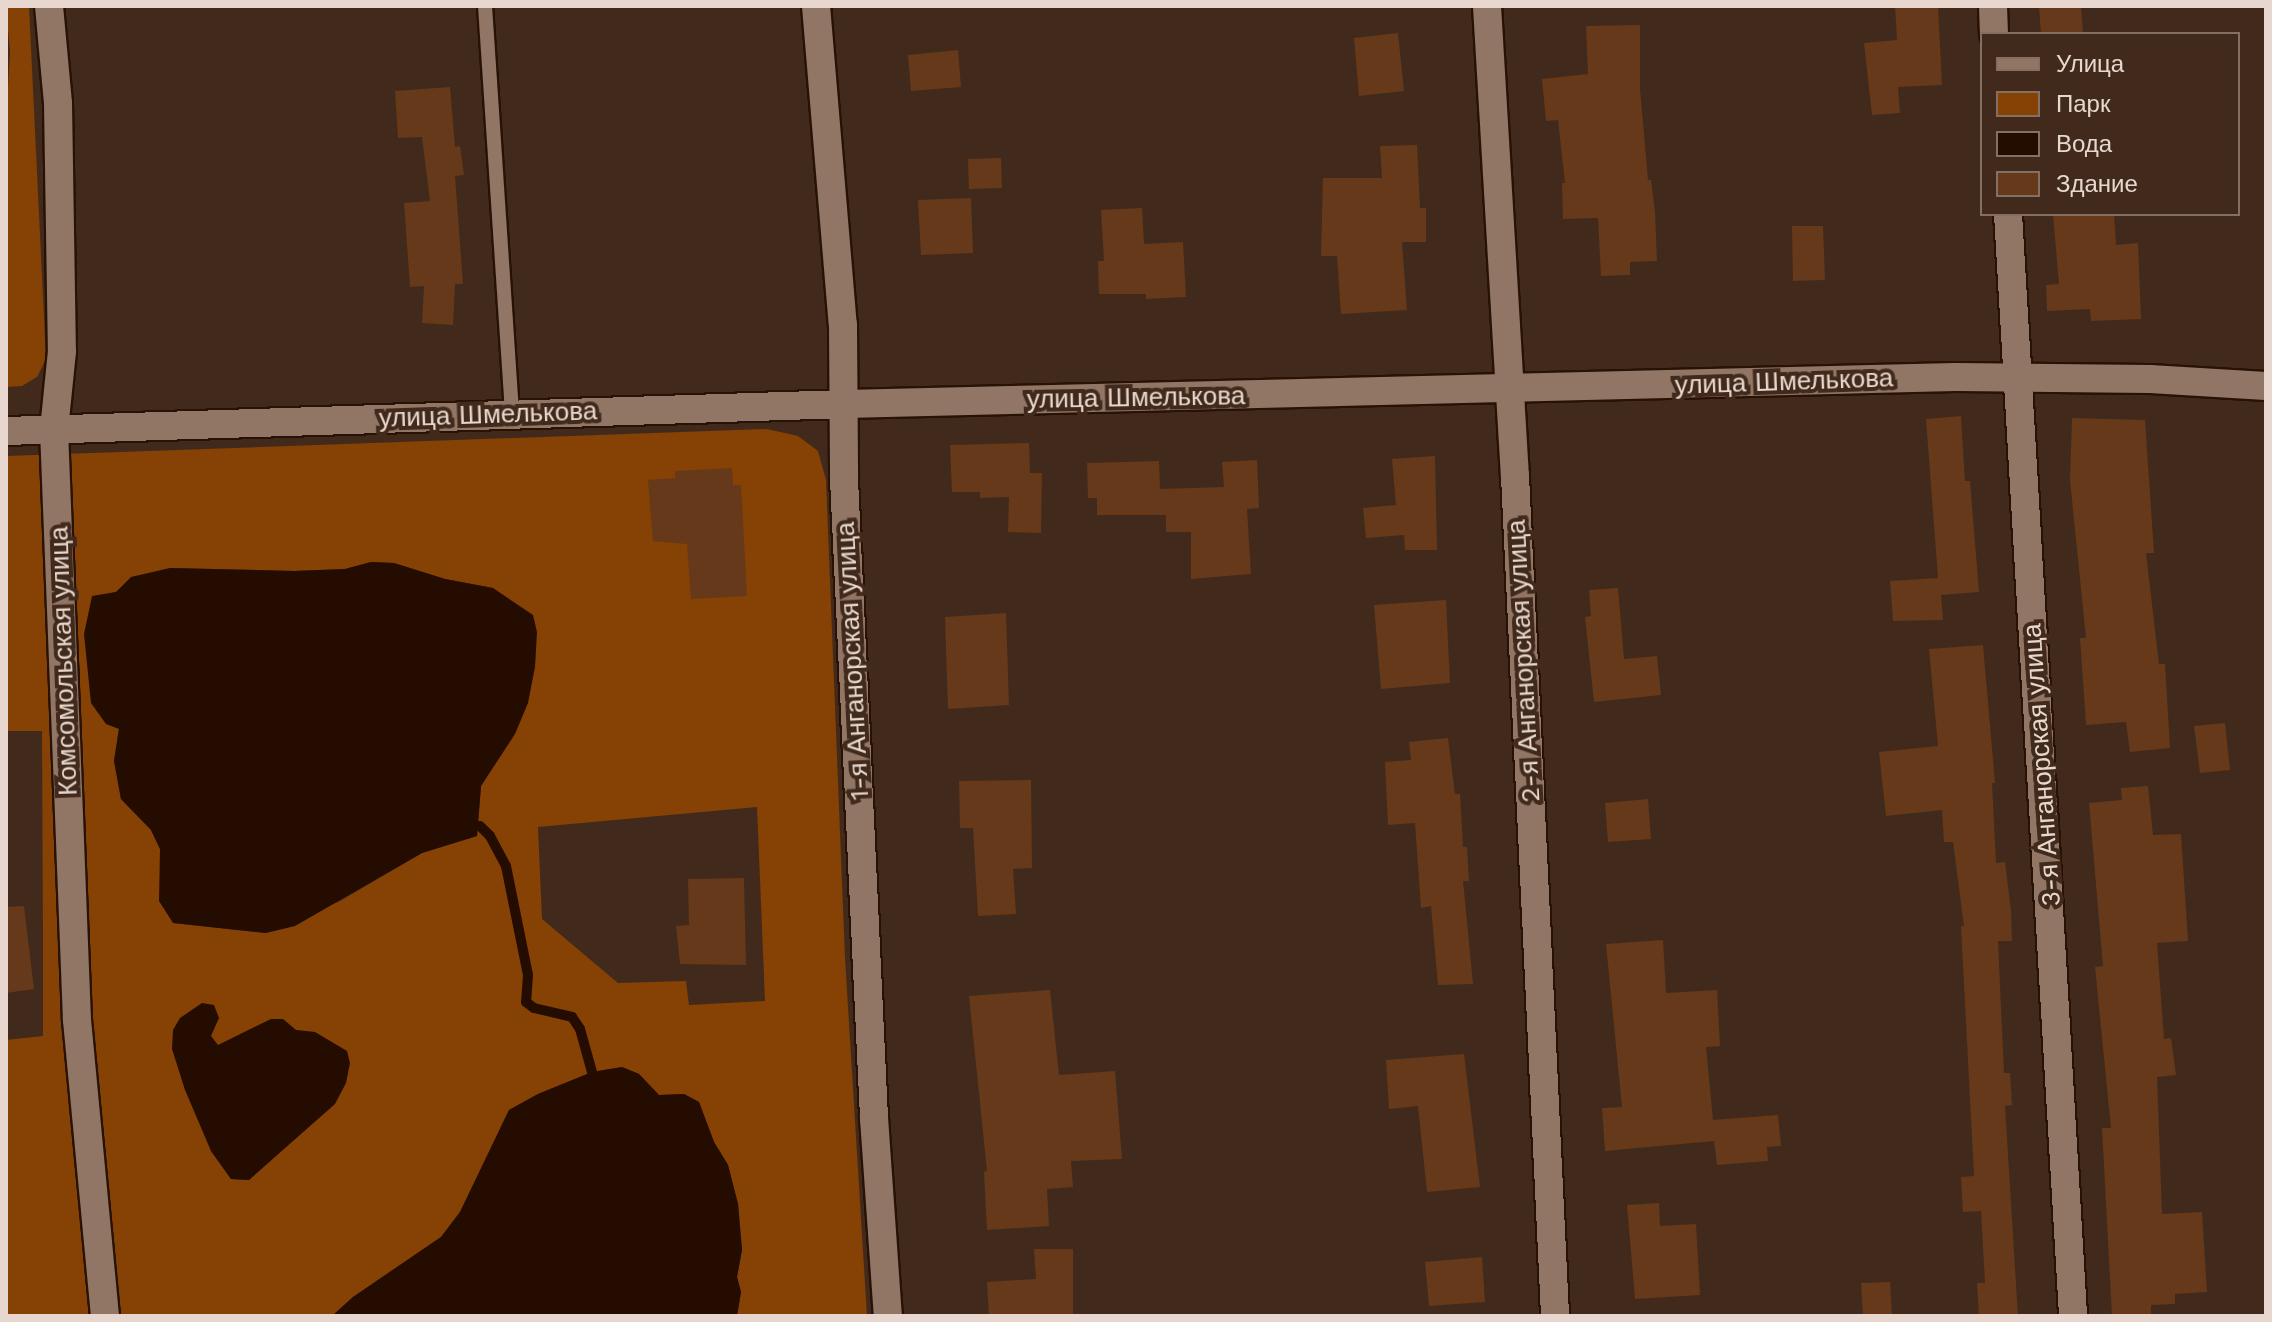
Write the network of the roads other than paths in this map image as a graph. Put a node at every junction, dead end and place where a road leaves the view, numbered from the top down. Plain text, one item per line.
1 (49, 6) edge
2 (485, 6) edge
3 (816, 6) edge
4 (1487, 6) edge
5 (1993, 6) edge
6 (1994, 32) edge
7 (2008, 216) edge
8 (2018, 377) junction
9 (2266, 386) edge
10 (1509, 390) junction
11 (845, 404) junction
12 (512, 415) junction
13 (54, 430) junction
14 (6, 431) edge
15 (105, 1316) edge
16 (888, 1316) edge
17 (1555, 1316) edge
18 (2073, 1316) edge

1 - 13 street, Комсомольская улица
2 - 12 lane
3 - 11 street, 1-я Анганорская улица
4 - 10 street, 2-я Анганорская улица
5 - 6 street
7 - 8 street, 3-я Анганорская улица
8 - 9 street, улица Шмелькова
8 - 10 street, улица Шмелькова
8 - 18 street, 3-я Анганорская улица
10 - 11 street, улица Шмелькова
10 - 17 street, 2-я Анганорская улица
11 - 12 street, улица Шмелькова
11 - 16 street, 1-я Анганорская улица
12 - 13 street, улица Шмелькова
13 - 14 street, улица Шмелькова
13 - 15 street, Комсомольская улица

